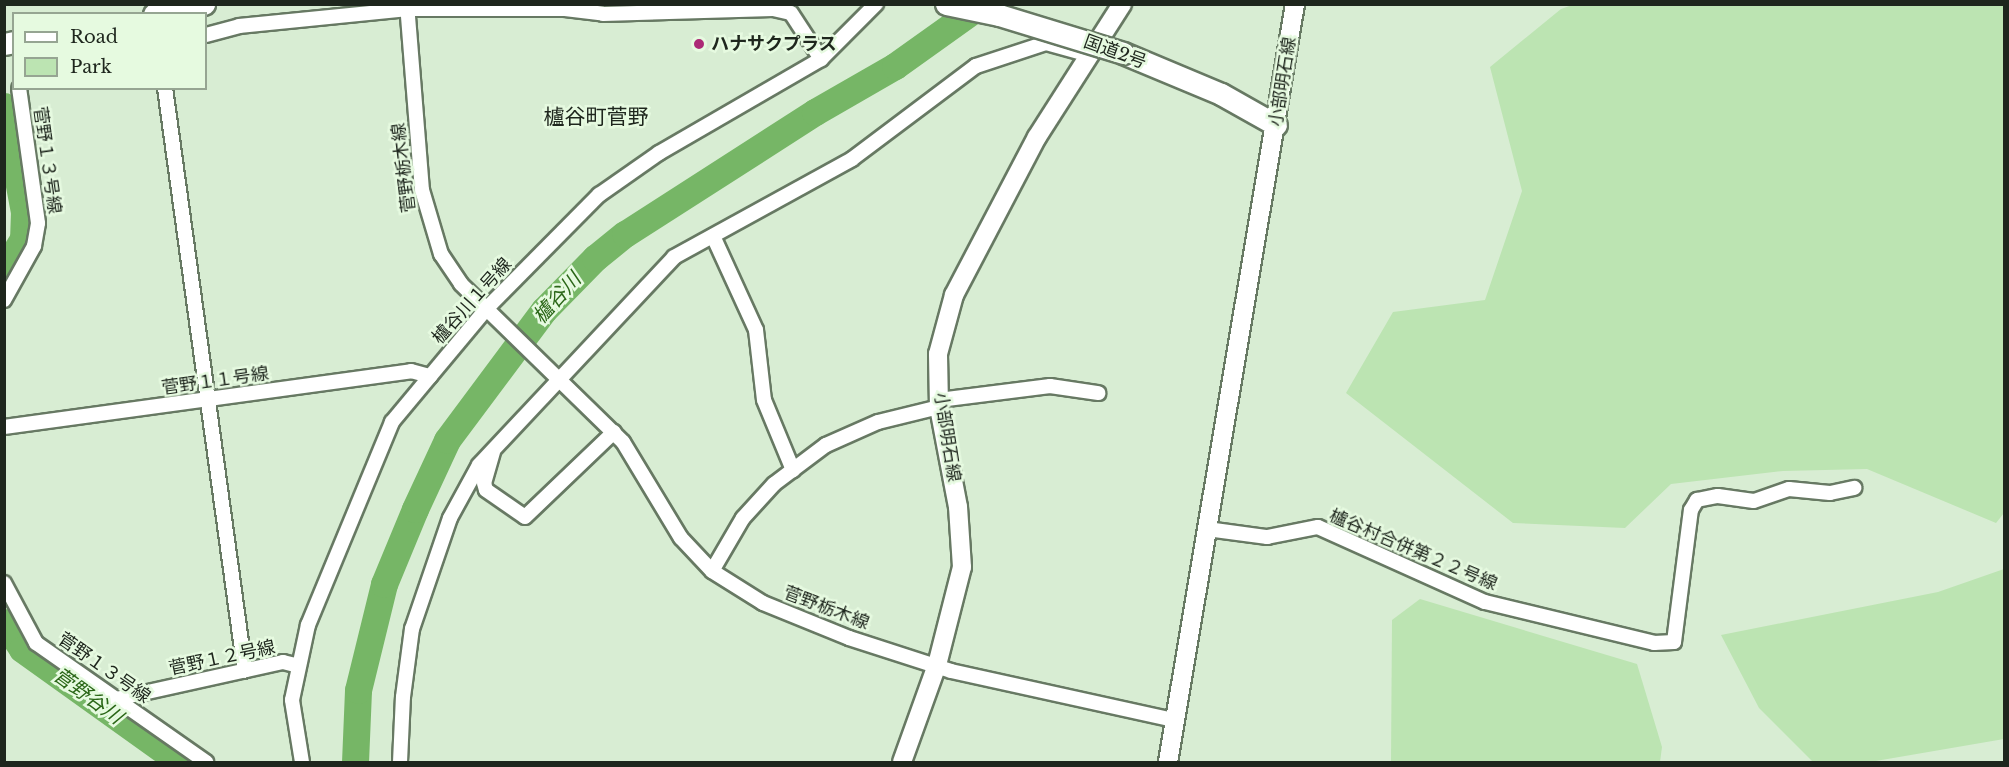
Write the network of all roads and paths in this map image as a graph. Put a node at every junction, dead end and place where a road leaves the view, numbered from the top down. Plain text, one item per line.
1 (204, 4) edge
2 (876, 4) edge
3 (945, 4) edge
4 (1122, 4) edge
5 (1295, 4) edge
6 (408, 7) edge
7 (708, 8) edge
8 (164, 12) edge
9 (207, 35) edge
10 (1090, 55) junction
11 (821, 60) junction
12 (19, 90) edge
13 (165, 90) edge
14 (1276, 125) junction
15 (713, 236) junction
16 (4, 300) edge
17 (486, 309) junction
18 (430, 376) junction
19 (561, 377) junction
20 (1098, 393) dead end
21 (207, 400) junction
22 (939, 403) junction
23 (4, 427) edge
24 (614, 432) junction
25 (494, 450) junction
26 (793, 470) junction
27 (1854, 488) dead end
28 (1207, 529) junction
29 (712, 571) junction
30 (4, 584) edge
31 (938, 665) junction
32 (299, 666) junction
33 (245, 671) junction
34 (116, 699) junction
35 (1174, 720) junction
36 (206, 762) edge
37 (302, 762) edge
38 (400, 762) edge
39 (902, 762) edge
40 (1167, 762) edge

1 - 8 highway
2 - 11 street, 櫨谷川１号線
3 - 14 highway, 国道2号, bridge
4 - 10 main road, 小部明石線
5 - 14 main road, 小部明石線
6 - 7 street
6 - 9 street
6 - 17 street, 菅野栃木線
7 - 11 street
10 - 15 street
10 - 22 main road, 小部明石線
11 - 17 street, 櫨谷川１号線
12 - 16 street, 菅野１３号線
13 - 21 street
14 - 28 main road, 小部明石線
15 - 19 street
15 - 26 street
17 - 18 street, 櫨谷川１号線
17 - 19 street, 菅野栃木線
18 - 21 street, 菅野１１号線
18 - 32 street, 櫨谷川１号線
19 - 24 street, 菅野栃木線
19 - 25 street
20 - 22 street
21 - 23 street, 菅野１１号線
21 - 33 street
22 - 26 street
22 - 31 main road, 小部明石線
24 - 25 street
24 - 29 street, 菅野栃木線
25 - 38 street
26 - 29 street
27 - 28 street, 櫨谷村合併第２２号線
28 - 35 main road, 小部明石線
29 - 31 street, 菅野栃木線
30 - 34 street, 菅野１３号線
31 - 35 street, 菅野栃木線
31 - 39 main road, 小部明石線
32 - 33 street, 菅野１２号線
32 - 37 street, 櫨谷川１号線
33 - 34 street, 菅野１２号線
34 - 36 street, 菅野１３号線
35 - 40 main road, 小部明石線

